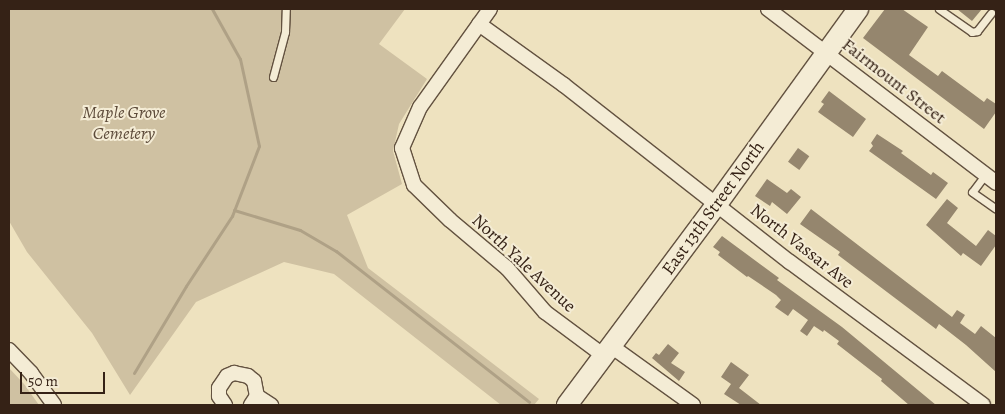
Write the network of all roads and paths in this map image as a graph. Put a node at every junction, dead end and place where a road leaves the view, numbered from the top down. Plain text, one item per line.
1 (286, 9) edge
2 (490, 9) edge
3 (768, 9) edge
4 (858, 9) edge
5 (939, 9) edge
6 (991, 13) dead end
7 (480, 24) junction
8 (826, 51) junction
9 (273, 77) dead end
10 (985, 175) junction
11 (996, 184) edge
12 (718, 204) junction
13 (996, 209) edge
14 (9, 350) edge
15 (608, 351) junction
16 (254, 400) edge
17 (54, 405) edge
18 (224, 405) edge
19 (271, 405) edge
20 (567, 405) edge
21 (692, 405) edge
22 (984, 405) edge

1 - 9 lane
2 - 7 street, North Yale Avenue
3 - 8 street, Fairmount Street
4 - 8 main road, East 13th Street North
5 - 6 lane
7 - 12 street, North Vassar Ave
7 - 15 street, North Yale Avenue
8 - 10 street, Fairmount Street
8 - 12 main road, East 13th Street North
10 - 11 street, Fairmount Street
10 - 13 lane
12 - 15 main road, East 13th Street North
12 - 22 street, North Vassar Ave
14 - 17 street
15 - 20 main road, East 13th Street North
15 - 21 street, North Yale Avenue
16 - 18 street
16 - 19 street

